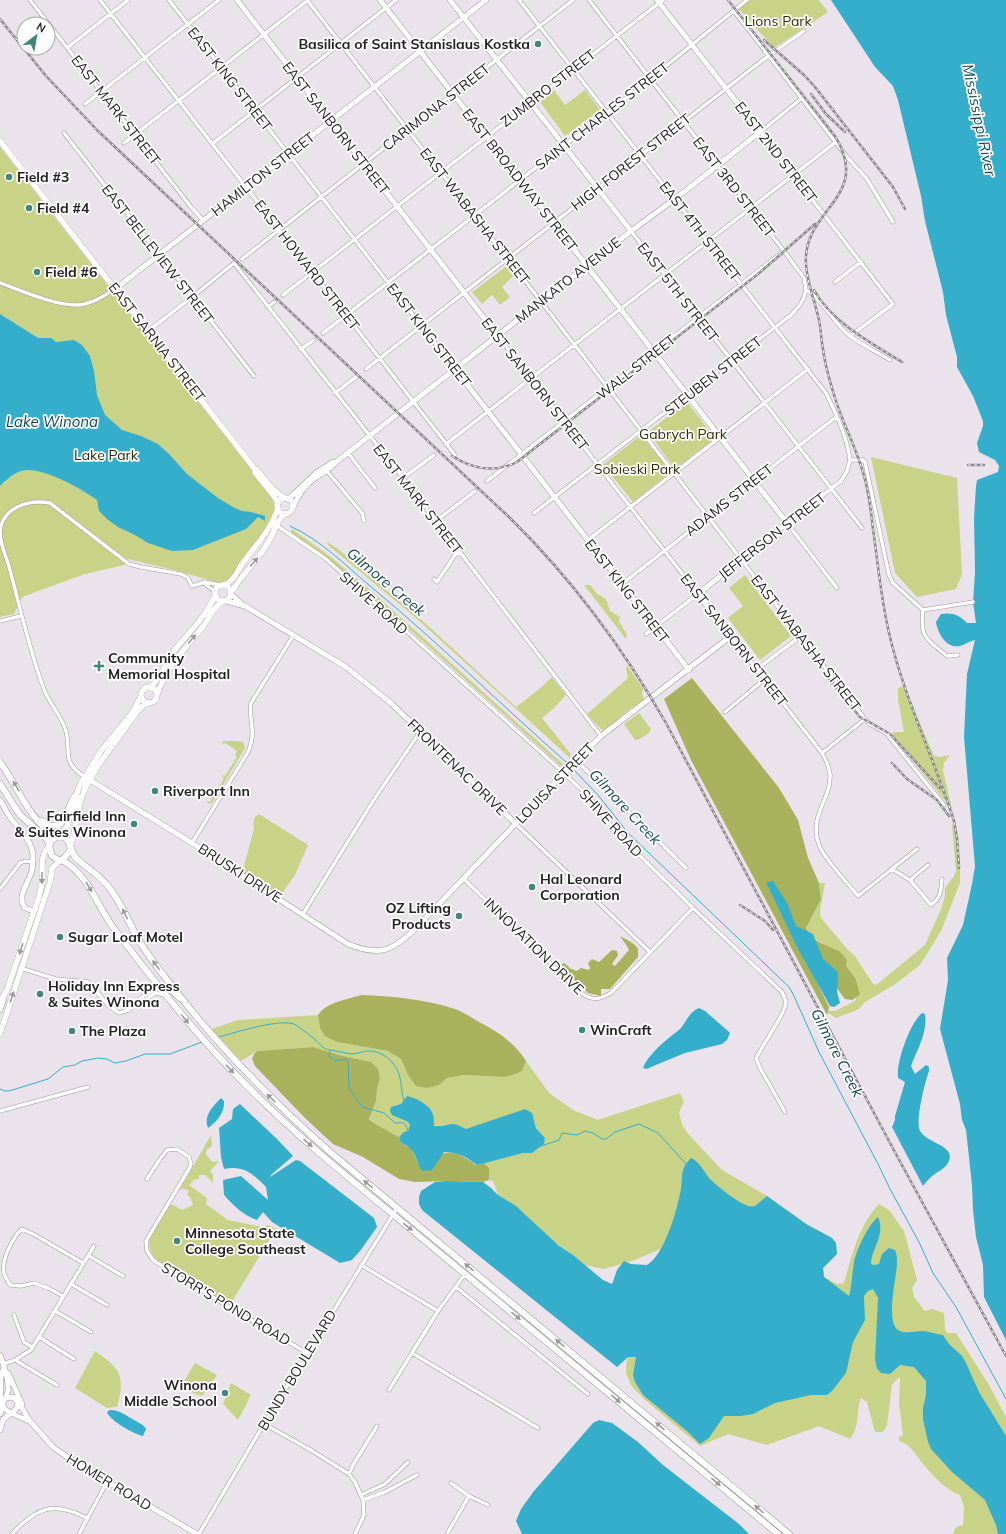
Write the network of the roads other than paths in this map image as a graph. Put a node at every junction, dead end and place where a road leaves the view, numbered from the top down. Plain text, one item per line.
1 (37, 0) edge
2 (100, 0) edge
3 (128, 0) edge
4 (169, 0) edge
5 (218, 0) edge
6 (237, 0) edge
7 (307, 0) edge
8 (380, 0) edge
9 (396, 0) edge
10 (450, 0) edge
11 (486, 0) edge
12 (519, 0) edge
13 (573, 0) edge
14 (588, 0) edge
15 (747, 0) edge
16 (660, 1) edge
17 (31, 2) edge
18 (386, 8) junction
19 (734, 11) junction
20 (110, 14) junction
21 (464, 17) junction
22 (187, 24) junction
23 (540, 26) junction
24 (804, 31) dead end
25 (263, 35) junction
26 (616, 35) junction
27 (340, 44) junction
28 (693, 46) junction
29 (67, 48) junction
30 (420, 51) junction
31 (768, 56) junction
32 (145, 58) junction
33 (497, 60) junction
34 (221, 68) junction
35 (574, 69) junction
36 (297, 77) junction
37 (650, 80) junction
38 (374, 87) junction
39 (726, 88) junction
40 (102, 91) junction
41 (453, 94) junction
42 (802, 98) junction
43 (178, 101) junction
44 (531, 103) junction
45 (85, 104) dead end
46 (254, 111) junction
47 (607, 112) junction
48 (330, 121) junction
49 (683, 122) junction
50 (407, 130) junction
51 (760, 132) junction
52 (64, 133) dead end
53 (136, 134) junction
54 (486, 137) junction
55 (0, 141) edge
56 (836, 142) junction
57 (124, 143) dead end
58 (212, 144) junction
59 (564, 146) junction
60 (288, 154) junction
61 (641, 155) junction
62 (363, 163) junction
63 (717, 166) junction
64 (441, 172) junction
65 (794, 174) junction
66 (520, 180) junction
67 (246, 187) junction
68 (598, 189) junction
69 (321, 196) junction
70 (675, 199) junction
71 (397, 207) junction
72 (750, 208) junction
73 (475, 216) junction
74 (203, 220) junction
75 (893, 222) dead end
76 (553, 223) junction
77 (278, 229) junction
78 (630, 231) junction
79 (354, 240) junction
80 (708, 242) junction
81 (431, 250) junction
82 (784, 251) junction
83 (158, 255) junction
84 (508, 258) junction
85 (242, 259) dead end
86 (860, 262) junction
87 (586, 266) junction
88 (312, 272) junction
89 (664, 275) junction
90 (835, 282) dead end
91 (0, 283) edge
92 (388, 283) junction
93 (742, 284) junction
94 (115, 289) junction
95 (806, 290) junction
96 (464, 292) junction
97 (283, 295) dead end
98 (192, 298) junction
99 (274, 302) dead end
100 (541, 302) junction
101 (268, 306) junction
102 (620, 309) junction
103 (346, 316) junction
104 (698, 318) junction
105 (422, 326) junction
106 (775, 328) junction
107 (148, 331) junction
108 (323, 333) dead end
109 (497, 335) junction
110 (850, 336) junction
111 (314, 340) dead end
112 (575, 344) junction
113 (301, 349) junction
114 (654, 352) junction
115 (379, 359) junction
116 (890, 360) dead end
117 (732, 361) junction
118 (366, 369) dead end
119 (455, 369) junction
120 (808, 370) junction
121 (254, 376) dead end
122 (356, 377) dead end
123 (530, 378) junction
124 (608, 388) junction
125 (335, 393) junction
126 (687, 395) junction
127 (413, 401) junction
128 (765, 404) junction
129 (488, 412) junction
130 (836, 418) junction
131 (565, 422) junction
132 (642, 431) junction
133 (369, 436) junction
134 (720, 438) junction
135 (446, 444) junction
136 (798, 446) junction
137 (348, 453) junction
138 (434, 455) dead end
139 (455, 455) dead end
140 (522, 455) junction
141 (850, 460) junction
142 (336, 462) junction
143 (598, 464) junction
144 (254, 468) junction
145 (326, 470) junction
146 (675, 474) junction
147 (403, 478) junction
148 (487, 481) dead end
149 (754, 482) junction
150 (376, 488) dead end
151 (832, 489) junction
152 (475, 491) dead end
153 (286, 498) junction
154 (555, 498) junction
155 (278, 506) junction
156 (293, 507) junction
157 (632, 508) junction
158 (534, 513) dead end
159 (285, 514) junction
160 (708, 516) junction
161 (364, 521) dead end
162 (436, 521) junction
163 (787, 523) junction
164 (276, 525) junction
165 (862, 528) dead end
166 (588, 540) junction
167 (665, 550) junction
168 (459, 552) junction
169 (742, 560) junction
170 (434, 580) dead end
171 (203, 582) junction
172 (622, 584) junction
173 (222, 585) junction
174 (837, 588) dead end
175 (231, 593) junction
176 (215, 594) junction
177 (698, 594) junction
178 (225, 601) junction
179 (973, 602) dead end
180 (245, 606) junction
181 (923, 610) junction
182 (21, 616) junction
183 (0, 621) edge
184 (655, 626) junction
185 (646, 634) dead end
186 (293, 636) junction
187 (731, 636) junction
188 (801, 636) junction
189 (958, 655) dead end
190 (757, 669) junction
191 (689, 670) junction
192 (765, 679) junction
193 (150, 688) junction
194 (157, 695) junction
195 (141, 696) junction
196 (147, 703) junction
197 (725, 712) dead end
198 (865, 719) junction
199 (420, 732) junction
200 (601, 736) junction
201 (822, 754) junction
202 (576, 760) junction
203 (1, 764) edge
204 (564, 773) junction
205 (87, 779) junction
206 (0, 784) edge
207 (76, 795) junction
208 (0, 800) edge
209 (944, 804) dead end
210 (28, 807) junction
211 (516, 824) junction
212 (58, 837) junction
213 (192, 843) junction
214 (49, 845) junction
215 (71, 848) junction
216 (917, 849) dead end
217 (61, 860) junction
218 (33, 862) junction
219 (928, 865) dead end
220 (686, 868) dead end
221 (892, 869) junction
222 (464, 879) junction
223 (942, 879) dead end
224 (910, 880) junction
225 (0, 890) edge
226 (693, 908) junction
227 (33, 911) junction
228 (303, 914) junction
229 (394, 947) joint
230 (650, 952) junction
231 (15, 966) junction
232 (22, 968) junction
233 (159, 986) junction
234 (7, 990) junction
235 (166, 996) junction
236 (0, 1002) edge
237 (136, 1005) junction
238 (189, 1008) junction
239 (0, 1010) edge
240 (0, 1034) edge
241 (88, 1087) dead end
242 (0, 1111) edge
243 (785, 1112) dead end
244 (147, 1179) dead end
245 (397, 1208) junction
246 (392, 1214) junction
247 (94, 1246) dead end
248 (89, 1256) junction
249 (84, 1263) junction
250 (361, 1265) junction
251 (465, 1274) junction
252 (123, 1276) dead end
253 (72, 1284) junction
254 (456, 1286) junction
255 (64, 1296) junction
256 (107, 1305) dead end
257 (55, 1311) junction
258 (438, 1311) junction
259 (14, 1315) dead end
260 (91, 1332) dead end
261 (39, 1338) junction
262 (32, 1348) junction
263 (307, 1353) junction
264 (412, 1353) junction
265 (0, 1355) edge
266 (74, 1358) dead end
267 (15, 1360) junction
268 (3, 1365) junction
269 (9, 1376) junction
270 (57, 1386) dead end
271 (389, 1390) dead end
272 (588, 1394) dead end
273 (6, 1398) junction
274 (17, 1400) junction
275 (1, 1406) edge
276 (11, 1413) junction
277 (0, 1414) edge
278 (30, 1421) junction
279 (264, 1424) junction
280 (377, 1426) dead end
281 (538, 1428) dead end
282 (0, 1430) edge
283 (408, 1462) dead end
284 (349, 1474) junction
285 (418, 1475) dead end
286 (107, 1482) junction
287 (451, 1483) dead end
288 (361, 1495) junction
289 (469, 1496) junction
290 (363, 1500) junction
291 (488, 1505) dead end
292 (87, 1518) junction
293 (12, 1534) edge
294 (78, 1534) edge
295 (198, 1534) edge
296 (355, 1534) edge
297 (447, 1534) edge
298 (778, 1534) edge
299 (790, 1534) edge

1 - 17 street
2 - 20 street, EAST HOWARD STREET
3 - 20 street
4 - 22 street, EAST KING STREET
5 - 22 street
6 - 25 street, EAST SANBORN STREET
7 - 25 street
7 - 27 street, EAST WABASHA STREET
8 - 18 street, EAST BROADWAY STREET
9 - 18 street
10 - 21 street, EAST 5TH STREET
11 - 21 street, HAMILTON STREET
12 - 23 street, EAST 4TH STREET
13 - 23 street, CARIMONA STREET
14 - 26 street, EAST 3RD STREET
15 - 19 street, SAINT CHARLES STREET
16 - 26 street, ZUMBRO STREET
16 - 28 street, EAST 2ND STREET
17 - 29 street, EAST MARK STREET
18 - 27 street
18 - 30 street, EAST BROADWAY STREET
19 - 28 street, SAINT CHARLES STREET
19 - 31 street
20 - 29 street
20 - 32 street, EAST HOWARD STREET
21 - 30 street, HAMILTON STREET
21 - 33 street, EAST 5TH STREET
22 - 32 street
22 - 34 street, EAST KING STREET
23 - 33 street, CARIMONA STREET
23 - 35 street, EAST 4TH STREET
24 - 31 street, HIGH FOREST STREET
25 - 34 street
25 - 36 street, EAST SANBORN STREET
26 - 35 street, ZUMBRO STREET
26 - 37 street, EAST 3RD STREET
27 - 36 street
27 - 38 street, EAST WABASHA STREET
28 - 37 street, SAINT CHARLES STREET
28 - 39 street, EAST 2ND STREET
29 - 40 street, EAST MARK STREET
30 - 38 street, HAMILTON STREET
30 - 41 street, EAST BROADWAY STREET
31 - 39 street, HIGH FOREST STREET
31 - 42 street
32 - 40 street
32 - 43 street, EAST HOWARD STREET
33 - 41 street, CARIMONA STREET
33 - 44 street, EAST 5TH STREET
34 - 43 street
34 - 46 street, EAST KING STREET
35 - 44 street, ZUMBRO STREET
35 - 47 street, EAST 4TH STREET
36 - 46 street
36 - 48 street, EAST SANBORN STREET
37 - 47 street, SAINT CHARLES STREET
37 - 49 street, EAST 3RD STREET
38 - 48 street, HAMILTON STREET
38 - 50 street, EAST WABASHA STREET
39 - 49 street, HIGH FOREST STREET
39 - 51 street, EAST 2ND STREET
40 - 45 street
40 - 53 street, EAST MARK STREET
41 - 50 street, CARIMONA STREET
41 - 54 street, EAST BROADWAY STREET
42 - 51 street, MANKATO AVENUE
42 - 56 street
43 - 53 street
43 - 58 street, EAST HOWARD STREET
44 - 54 street, ZUMBRO STREET
44 - 59 street, EAST 5TH STREET
46 - 58 street
46 - 60 street, EAST KING STREET
47 - 59 street, SAINT CHARLES STREET
47 - 61 street, EAST 4TH STREET
48 - 60 street, HAMILTON STREET
48 - 62 street, EAST SANBORN STREET
49 - 61 street, HIGH FOREST STREET
49 - 63 street, EAST 3RD STREET
50 - 62 street, CARIMONA STREET
50 - 64 street, EAST WABASHA STREET
51 - 63 street, MANKATO AVENUE
51 - 65 street, EAST 2ND STREET
52 - 83 street, EAST BELLEVIEW STREET
53 - 57 street
53 - 74 street, EAST MARK STREET
54 - 64 street, ZUMBRO STREET
54 - 66 street, EAST BROADWAY STREET
55 - 94 main road, EAST SARNIA STREET
56 - 65 street
56 - 75 street
58 - 67 street, EAST HOWARD STREET
59 - 66 street, SAINT CHARLES STREET
59 - 68 street, EAST 5TH STREET
60 - 67 street, HAMILTON STREET
60 - 69 street, EAST KING STREET
61 - 68 street, HIGH FOREST STREET
61 - 70 street, EAST 4TH STREET
62 - 69 street, CARIMONA STREET
62 - 71 street, EAST SANBORN STREET
63 - 70 street, MANKATO AVENUE
63 - 72 street, EAST 3RD STREET
64 - 71 street, ZUMBRO STREET
64 - 73 street, EAST WABASHA STREET
65 - 72 street
65 - 86 street, EAST 2ND STREET
66 - 73 street, SAINT CHARLES STREET
66 - 76 street, EAST BROADWAY STREET
67 - 74 street, HAMILTON STREET
67 - 77 street, EAST HOWARD STREET
68 - 76 street, HIGH FOREST STREET
68 - 78 street, EAST 5TH STREET
69 - 77 street, CARIMONA STREET
69 - 79 street, EAST KING STREET
70 - 78 street, MANKATO AVENUE
70 - 80 street, EAST 4TH STREET
71 - 79 street, ZUMBRO STREET
71 - 81 street, EAST SANBORN STREET
72 - 80 street
72 - 82 street, EAST 3RD STREET
73 - 81 street, SAINT CHARLES STREET
73 - 84 street, EAST WABASHA STREET
74 - 83 street, HAMILTON STREET
76 - 84 street, HIGH FOREST STREET
76 - 87 street, EAST BROADWAY STREET
77 - 85 street, CARIMONA STREET
77 - 88 street, EAST HOWARD STREET
78 - 87 street, MANKATO AVENUE
78 - 89 street, EAST 5TH STREET
79 - 88 street, ZUMBRO STREET
79 - 92 street, EAST KING STREET
80 - 89 street
80 - 93 street, EAST 4TH STREET
81 - 92 street, SAINT CHARLES STREET
81 - 96 street, EAST SANBORN STREET
82 - 93 street, WALL STREET
82 - 95 street, EAST 3RD STREET
83 - 94 street, HAMILTON STREET
83 - 98 street, EAST BELLEVIEW STREET
84 - 96 street, HIGH FOREST STREET
84 - 100 street, EAST WABASHA STREET
86 - 90 street
86 - 110 street, EAST 2ND STREET
87 - 100 street, MANKATO AVENUE
87 - 102 street, EAST BROADWAY STREET
88 - 97 street, ZUMBRO STREET
88 - 103 street, EAST HOWARD STREET
89 - 102 street
89 - 104 street, EAST 5TH STREET
91 - 94 street
92 - 103 street, SAINT CHARLES STREET
92 - 105 street, EAST KING STREET
93 - 104 street, WALL STREET
93 - 106 street, EAST 4TH STREET
94 - 107 main road, EAST SARNIA STREET
95 - 106 street, STEUBEN STREET
95 - 110 street, EAST 3RD STREET
96 - 105 street, HIGH FOREST STREET
96 - 109 street, EAST SANBORN STREET
98 - 101 street, EAST MARK STREET
98 - 107 street
98 - 121 street, EAST BELLEVIEW STREET
99 - 101 street
100 - 109 street, MANKATO AVENUE
100 - 112 street, EAST WABASHA STREET
101 - 113 street, EAST MARK STREET
102 - 112 street
102 - 114 street, EAST BROADWAY STREET
103 - 108 street, SAINT CHARLES STREET
103 - 115 street, EAST HOWARD STREET
104 - 114 street, WALL STREET
104 - 117 street, EAST 5TH STREET
105 - 115 street, HIGH FOREST STREET
105 - 119 street, EAST KING STREET
106 - 117 street, STEUBEN STREET
106 - 120 street, EAST 4TH STREET
107 - 144 main road, EAST SARNIA STREET
109 - 119 street, MANKATO AVENUE
109 - 123 street, EAST SANBORN STREET
110 - 116 street, EAST 3RD STREET
111 - 113 street
112 - 123 street
112 - 124 street, EAST WABASHA STREET
113 - 125 street, EAST MARK STREET
114 - 124 street, WALL STREET
114 - 126 street, EAST BROADWAY STREET
115 - 118 street, HIGH FOREST STREET
115 - 127 street, EAST HOWARD STREET
117 - 126 street, STEUBEN STREET
117 - 128 street, EAST 5TH STREET
119 - 127 street, MANKATO AVENUE
119 - 129 street, EAST KING STREET
120 - 128 street
120 - 130 street, EAST 4TH STREET
122 - 125 street
123 - 129 street
123 - 131 street, EAST SANBORN STREET
124 - 131 street, WALL STREET
124 - 132 street, EAST WABASHA STREET
125 - 133 street, EAST MARK STREET
126 - 132 street, STEUBEN STREET
126 - 134 street, EAST BROADWAY STREET
127 - 133 street, MANKATO AVENUE
127 - 135 street, EAST HOWARD STREET
128 - 134 street
128 - 136 street, EAST 5TH STREET
129 - 135 street
129 - 140 street, EAST KING STREET
130 - 136 street, ADAMS STREET
130 - 141 street, EAST 4TH STREET
131 - 140 street, WALL STREET
131 - 143 street, EAST SANBORN STREET
132 - 143 street, STEUBEN STREET
132 - 146 street, EAST WABASHA STREET
133 - 137 street, MANKATO AVENUE
133 - 147 street, EAST MARK STREET
134 - 146 street
134 - 149 street, EAST BROADWAY STREET
135 - 139 street, EAST HOWARD STREET
136 - 149 street, ADAMS STREET
136 - 151 street, EAST 5TH STREET
137 - 142 street, MANKATO AVENUE
137 - 150 street
138 - 147 street
140 - 148 street, WALL STREET
140 - 154 street, EAST KING STREET
141 - 151 street, JEFFERSON STREET
141 - 181 street
142 - 145 street, MANKATO AVENUE
142 - 153 street, MANKATO AVENUE
143 - 154 street, STEUBEN STREET
143 - 157 street, EAST SANBORN STREET
144 - 153 main road, EAST SARNIA STREET
144 - 155 main road, EAST SARNIA STREET
145 - 156 street, MANKATO AVENUE
145 - 161 street
146 - 157 street
146 - 160 street, EAST WABASHA STREET
147 - 162 street, EAST MARK STREET
149 - 160 street, ADAMS STREET
149 - 163 street, EAST BROADWAY STREET
151 - 163 street, JEFFERSON STREET
151 - 165 street, EAST 5TH STREET
152 - 162 street
153 - 155 main road, MANKATO AVENUE
153 - 156 main road
154 - 158 street, STEUBEN STREET
154 - 166 street, EAST KING STREET
155 - 159 main road
155 - 173 main road, MANKATO AVENUE
156 - 159 main road, MANKATO AVENUE
157 - 166 street
157 - 167 street, EAST SANBORN STREET
159 - 164 main road, MANKATO AVENUE
160 - 167 street, ADAMS STREET
160 - 169 street, EAST WABASHA STREET
162 - 168 street, EAST MARK STREET
163 - 169 street, JEFFERSON STREET
163 - 174 street, EAST BROADWAY STREET
175 -> 164 main road, MANKATO AVENUE
164 - 204 street, SHIVE ROAD
166 - 172 street, EAST KING STREET
167 - 172 street, ADAMS STREET
167 - 177 street, EAST SANBORN STREET
168 - 170 street
168 - 200 street, EAST MARK STREET
169 - 177 street, JEFFERSON STREET
169 - 188 street, EAST WABASHA STREET
171 - 173 street
171 - 176 street
171 - 182 street
172 - 184 street, EAST KING STREET
173 - 175 main road
173 - 176 main road, MANKATO AVENUE
175 - 178 main road, MANKATO AVENUE
175 - 180 street, FRONTENAC DRIVE
176 - 178 main road
176 - 193 main road, MANKATO AVENUE
177 - 184 street, JEFFERSON STREET
177 - 187 street, EAST SANBORN STREET
178 - 180 street, FRONTENAC DRIVE
194 -> 178 main road, MANKATO AVENUE
179 - 181 street
180 - 186 street, FRONTENAC DRIVE
181 - 189 street
182 - 183 street
182 - 205 street
184 - 185 street, JEFFERSON STREET
184 - 191 street, EAST KING STREET
186 - 199 street, FRONTENAC DRIVE
186 - 213 street
187 - 190 street, EAST SANBORN STREET
187 - 191 street, LOUISA STREET
188 - 190 street
188 - 198 street, EAST WABASHA STREET
190 - 192 street, EAST SANBORN STREET
191 - 200 street, LOUISA STREET
192 - 197 street
192 - 201 street, EAST SANBORN STREET
193 - 194 main road
193 - 195 main road, MANKATO AVENUE
194 - 196 main road, MANKATO AVENUE
195 - 196 main road
195 - 205 main road, MANKATO AVENUE
196 - 205 main road, MANKATO AVENUE
198 - 201 street
198 - 209 street, EAST WABASHA STREET
199 - 211 street, FRONTENAC DRIVE
199 - 228 street
200 - 202 street, LOUISA STREET
201 - 221 street, EAST SANBORN STREET
202 - 204 street, LOUISA STREET
202 - 220 street
210 -> 203 highway
204 - 211 street, LOUISA STREET
204 - 226 street, SHIVE ROAD
205 - 207 main road, MANKATO AVENUE
205 - 213 street, BRUSKI DRIVE
205 - 215 main road, MANKATO AVENUE
206 - 214 highway
207 - 210 highway
207 - 212 main road, MANKATO AVENUE
208 - 218 street
210 - 212 highway
211 - 222 street, LOUISA STREET
211 - 230 street, FRONTENAC DRIVE
212 - 214 highway
212 - 215 highway
213 - 228 street, BRUSKI DRIVE
214 - 217 highway
214 -> 227 main road
215 - 217 highway
238 -> 215 highway
216 - 221 street, EAST SANBORN STREET
217 - 232 main road
217 -> 233 highway
218 - 225 street
218 - 227 street
219 - 224 street
221 - 224 street
222 - 229 street, LOUISA STREET
222 - 230 street, INNOVATION DRIVE
223 - 224 street
226 - 230 street, INNOVATION DRIVE
226 - 243 street, SHIVE ROAD
227 -> 231 main road
228 - 229 street, BRUSKI DRIVE
231 - 232 street
231 - 234 main road
232 - 237 street
240 -> 232 main road
233 - 235 highway
233 - 237 street
233 - 238 street
234 - 236 main road
234 - 239 street
235 - 237 street
235 -> 246 highway
245 -> 238 highway
241 - 242 street
244 - 263 street, STORR'S POND ROAD
245 - 246 street, BUNDY BOULEVARD
299 -> 245 highway
246 - 250 street, BUNDY BOULEVARD
246 -> 251 highway
247 - 248 street
248 - 249 street
248 - 252 street
249 - 253 street
249 - 255 street
250 - 258 street
250 - 263 street, BUNDY BOULEVARD
251 - 254 street
251 -> 298 highway
253 - 255 street
253 - 256 street
254 - 258 street
254 - 272 street
255 - 257 street
257 - 260 street
257 - 261 street
258 - 264 street
259 - 262 street
261 - 262 street
261 - 266 street
262 - 267 street
263 - 279 street, BUNDY BOULEVARD
264 - 271 street
264 - 281 street
265 - 268 street, HOMER ROAD
267 - 268 street
267 - 270 street
268 - 269 street, HOMER ROAD
268 - 273 street, HOMER ROAD
268 - 275 street
269 - 274 street, HOMER ROAD
269 - 278 street, HOMER ROAD
273 - 274 street
273 - 275 street, HOMER ROAD
274 - 276 street
274 - 278 street, HOMER ROAD
275 - 276 street, HOMER ROAD
275 - 277 street
276 - 278 street, HOMER ROAD
276 - 282 street
278 - 286 street, HOMER ROAD
279 - 284 street
279 - 295 street, BUNDY BOULEVARD
280 - 284 street
283 - 288 street
284 - 288 street
285 - 290 street
286 - 292 street
286 - 295 street, HOMER ROAD
287 - 289 street
288 - 290 street
289 - 291 street
289 - 297 street
290 - 296 street
292 - 293 street
292 - 294 street

